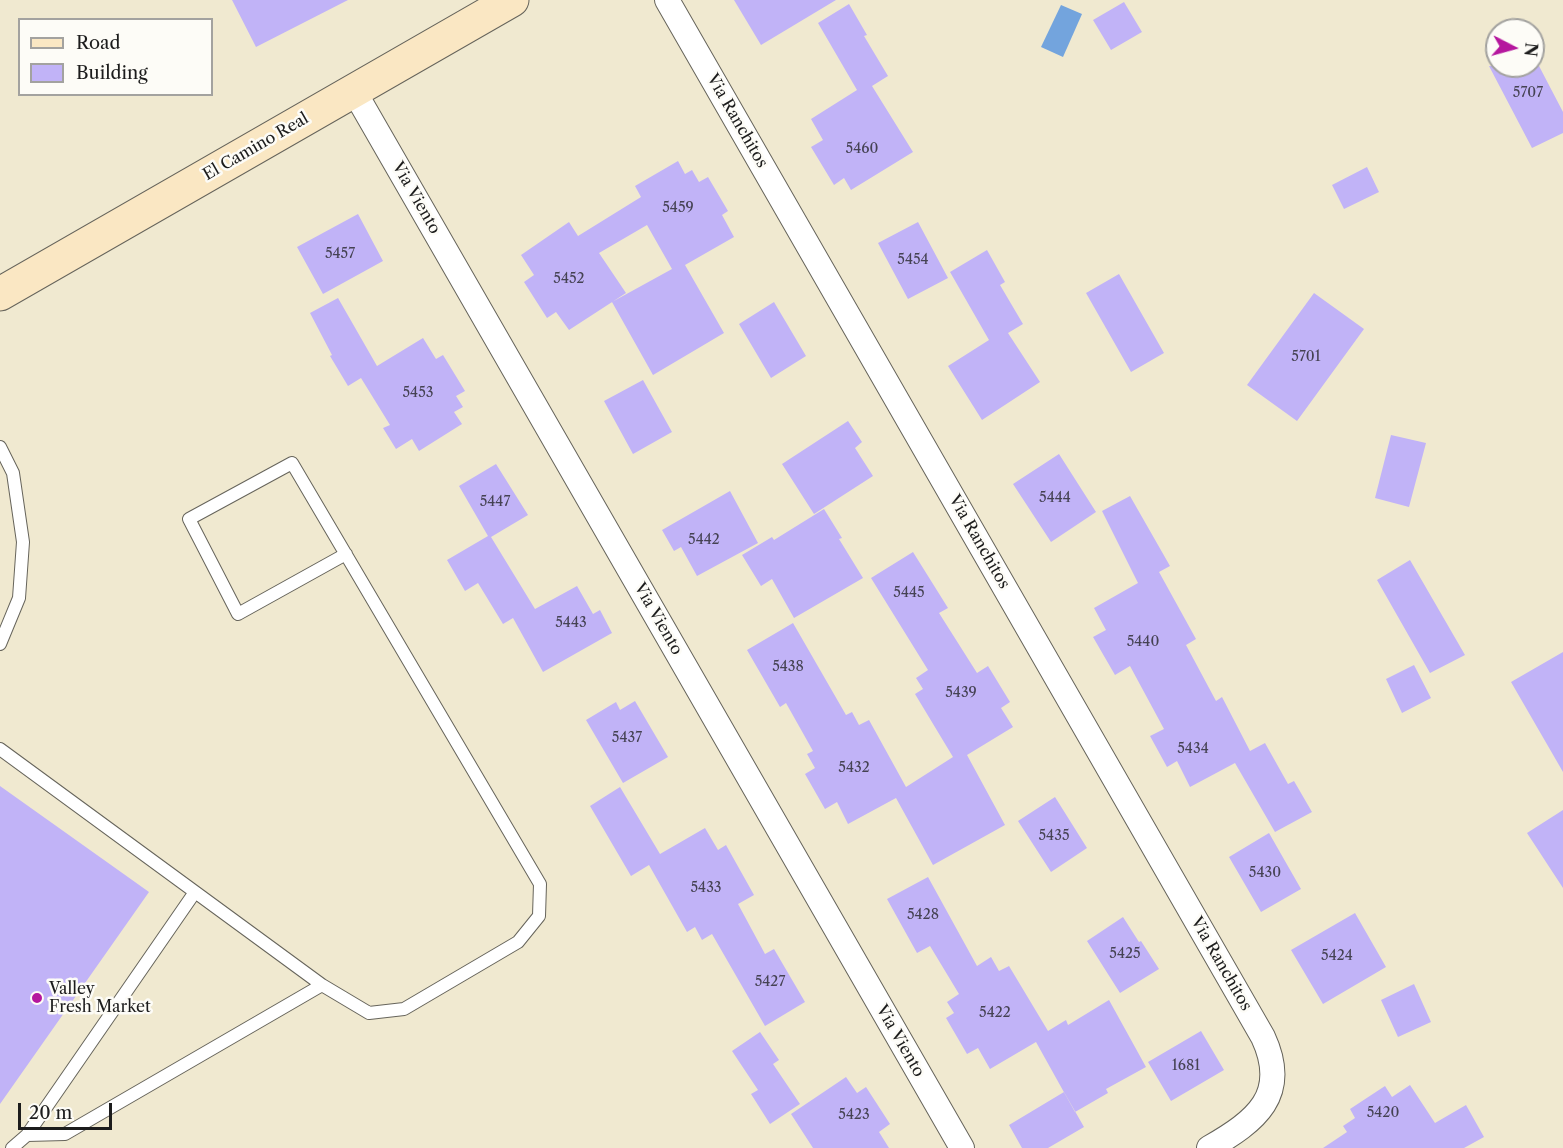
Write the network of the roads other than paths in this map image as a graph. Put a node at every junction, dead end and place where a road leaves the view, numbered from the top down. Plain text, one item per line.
1 (512, 0) edge
2 (668, 0) edge
3 (354, 91) junction
4 (0, 294) edge
5 (0, 447) edge
6 (346, 554) junction
7 (0, 644) edge
8 (0, 749) edge
9 (195, 892) junction
10 (322, 985) junction
11 (27, 1135) junction
12 (12, 1148) edge
13 (962, 1148) edge
14 (1209, 1148) edge

1 - 3 main road, El Camino Real
2 - 14 street, Via Ranchitos
3 - 4 main road, El Camino Real
3 - 13 street, Via Viento
5 - 7 lane
6 - 6 lane
6 - 10 lane
8 - 9 lane
9 - 10 lane
9 - 11 lane
10 - 11 lane
11 - 12 lane

